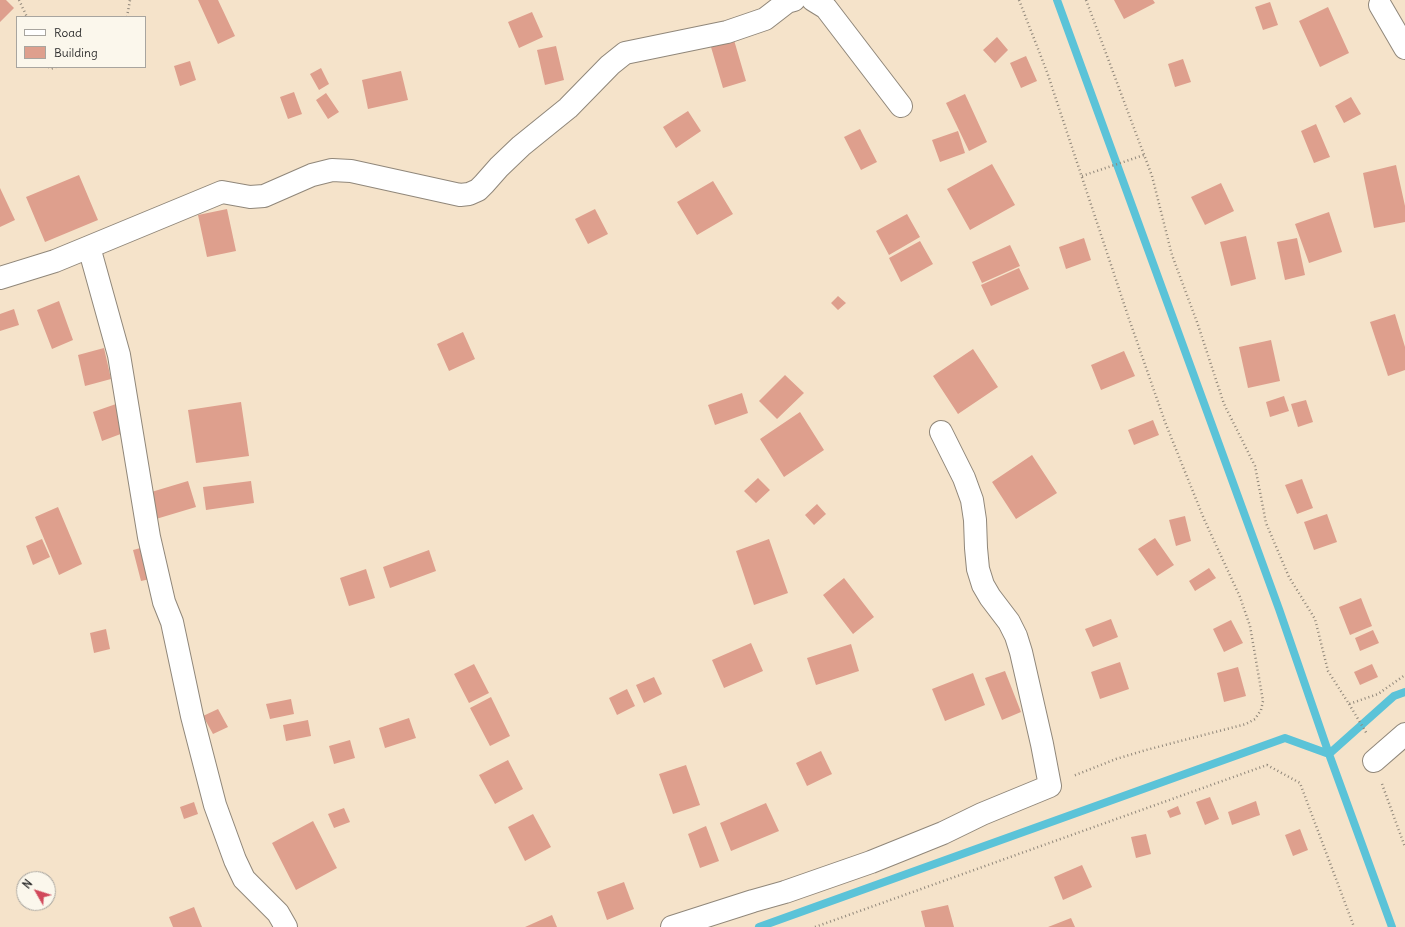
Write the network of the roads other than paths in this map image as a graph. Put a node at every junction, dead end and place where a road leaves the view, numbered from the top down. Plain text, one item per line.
1 (794, 0) edge
2 (813, 0) edge
3 (1380, 5) dead end
4 (1405, 48) edge
5 (901, 106) dead end
6 (88, 247) junction
7 (0, 278) edge
8 (941, 432) dead end
9 (1405, 734) edge
10 (1374, 753) road end
11 (286, 927) edge
12 (672, 927) edge

1 - 6 street
2 - 5 street
3 - 4 street
6 - 7 street
6 - 11 street
8 - 12 street
9 - 10 street

